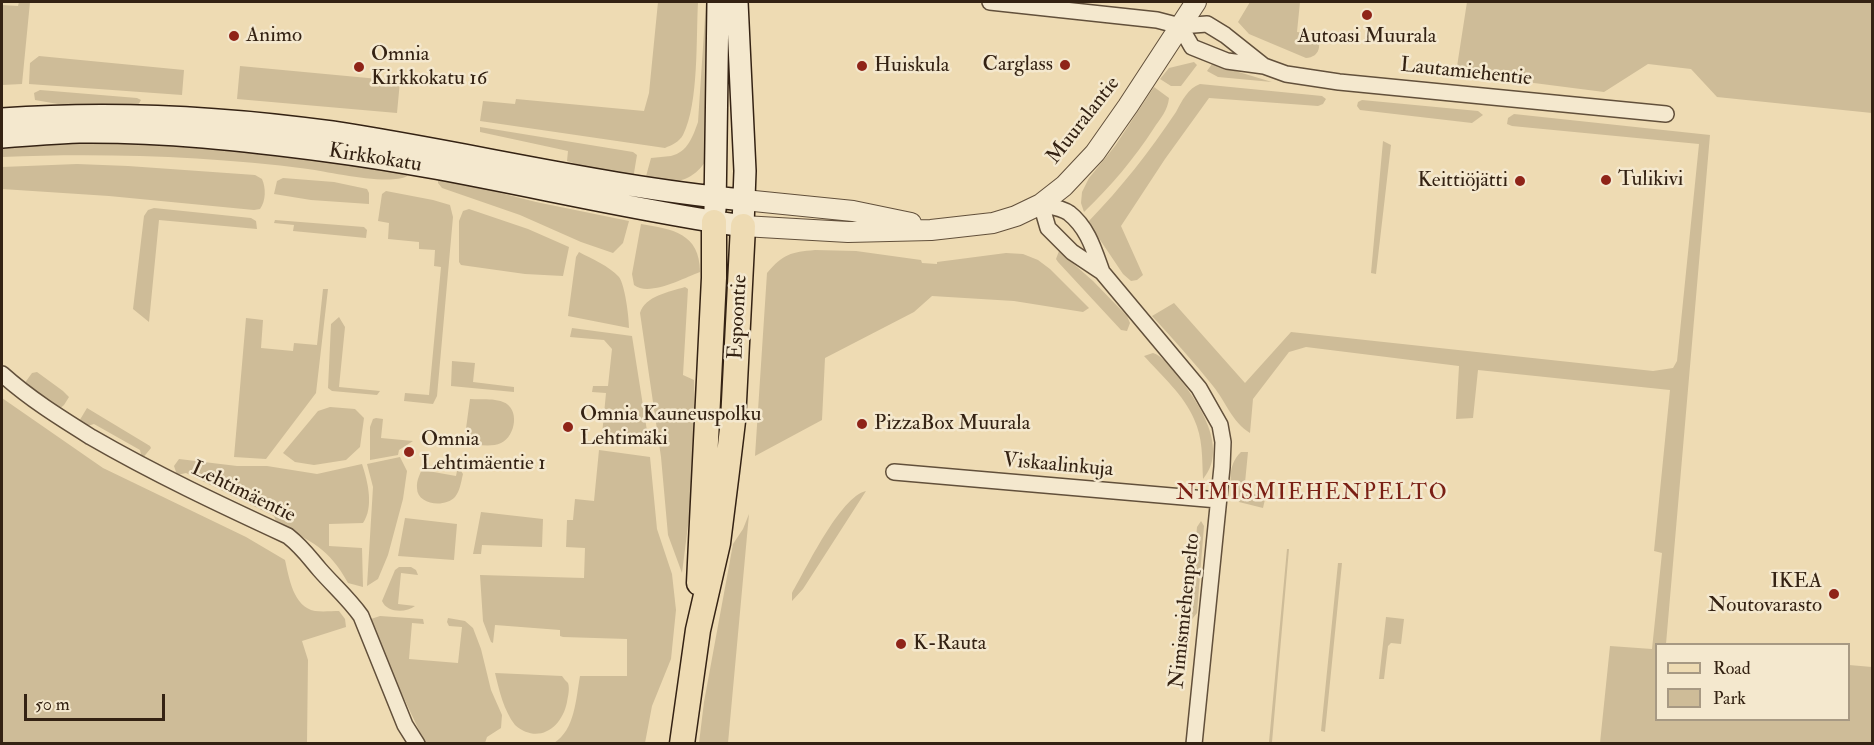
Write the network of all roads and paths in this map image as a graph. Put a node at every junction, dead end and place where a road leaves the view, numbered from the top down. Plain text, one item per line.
1 (718, 2) edge
2 (737, 2) edge
3 (990, 2) edge
4 (1196, 2) edge
5 (1180, 26) junction
6 (1264, 66) junction
7 (1666, 114) dead end
8 (2, 119) edge
9 (2, 137) edge
10 (716, 198) junction
11 (744, 200) junction
12 (1041, 204) junction
13 (714, 222) junction
14 (743, 226) junction
15 (937, 229) junction
16 (1102, 272) junction
17 (2, 374) edge
18 (894, 472) dead end
19 (1218, 500) junction
20 (698, 630) junction
21 (417, 744) edge
22 (682, 744) edge
23 (1194, 744) edge

1 - 10 main road, Espoontie
2 - 11 main road, Espoontie
3 - 5 street
4 - 5 street, Muuralantie
5 - 6 street, Lautamiehentie
5 - 6 street, Lautamiehentie
5 - 12 street, Muuralantie
6 - 7 street, Lautamiehentie
8 - 10 main road, Kirkkokatu
9 - 13 main road, Kirkkokatu
10 - 11 main road, Kirkkokatu
10 - 13 main road, Espoontie
11 - 14 main road, Espoontie
11 - 15 street, Muuralantie
12 - 15 street, Muuralantie
12 - 16 street, Nimismiehenpelto
12 - 16 street, Nimismiehenpelto
13 - 14 main road, Kirkkokatu
13 - 20 main road, Espoontie
14 - 15 street, Muuralantie
14 - 20 main road, Espoontie
16 - 19 street, Nimismiehenpelto
17 - 21 street, Lehtimäentie
18 - 19 street, Viskaalinkuja
19 - 23 street, Nimismiehenpelto
20 - 22 main road, Espoontie

